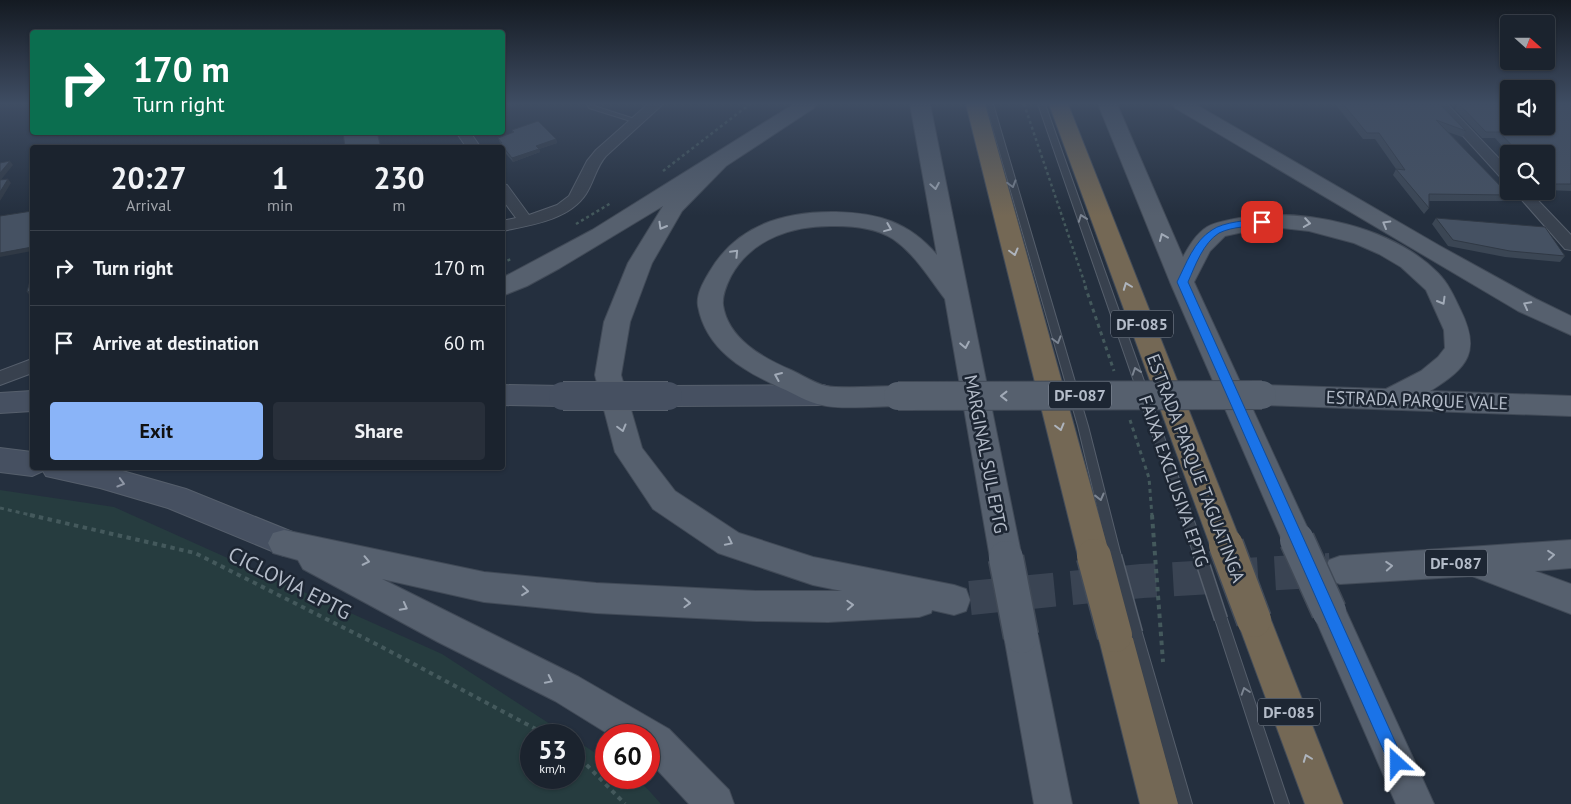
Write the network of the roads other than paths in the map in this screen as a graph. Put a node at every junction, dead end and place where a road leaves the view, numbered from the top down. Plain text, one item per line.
1 (613, 142) edge
2 (750, 142) edge
3 (927, 142) edge
4 (986, 142) edge
5 (1000, 142) edge
6 (1055, 142) edge
7 (1071, 142) edge
8 (1123, 142) edge
9 (1246, 142) edge
10 (1475, 142) edge
11 (717, 163) junction
12 (1500, 168) edge
13 (505, 192) edge
14 (1529, 200) edge
15 (526, 221) junction
16 (505, 225) edge
17 (1571, 245) edge
18 (1182, 282) junction
19 (505, 287) edge
20 (956, 298) junction
21 (1571, 326) edge
22 (30, 367) edge
23 (0, 378) edge
24 (505, 395) edge
25 (823, 396) junction
26 (1394, 398) junction
27 (30, 401) edge
28 (0, 403) edge
29 (1571, 406) edge
30 (0, 460) edge
31 (30, 464) edge
32 (67, 470) edge
33 (284, 542) junction
34 (1212, 547) junction
35 (1571, 554) edge
36 (1104, 556) junction
37 (1472, 562) junction
38 (1340, 570) tunnel mouth
39 (1571, 598) edge
40 (1238, 619) junction
41 (1126, 634) junction
42 (626, 724) edge
43 (660, 746) edge
44 (1416, 801) edge
45 (715, 804) edge
46 (1053, 804) edge
47 (1159, 804) edge
48 (1185, 804) edge
49 (1282, 804) edge
50 (1324, 804) edge

1 - 15 street
2 - 11 main road
3 -> 20 main road, MARGINAL SUL EPTG
4 -> 36 highway
5 -> 36 lane
34 -> 6 lane, FAIXA EXCLUSIVA EPTG
34 -> 7 highway, ESTRADA PARQUE TAGUATINGA / DF-085
18 -> 8 main road
21 -> 9 main road
10 - 12 street
11 - 19 main road
11 - 33 main road
13 - 15 street
14 - 17 street
15 - 16 street
18 -> 26 main road
18 - 44 main road, bridge
25 -> 20 main road
20 -> 46 main road, MARGINAL SUL EPTG, bridge
22 - 23 street
24 - 25 main road, bridge
26 -> 25 main road, ESTRADA PARQUE VALE / DF-087, bridge
26 - 29 main road, ESTRADA PARQUE VALE / DF-087
27 - 28 main road
30 - 31 main road
32 -> 33 main road
33 -> 42 main road
34 - 40 highway, ESTRADA PARQUE TAGUATINGA / DF-085, bridge
37 -> 35 main road, DF-087
36 - 41 highway, bridge
38 -> 37 main road, DF-087
37 - 39 main road
49 -> 40 lane
50 -> 40 highway, ESTRADA PARQUE TAGUATINGA / DF-085
41 - 47 highway
41 - 48 lane
43 - 45 main road

